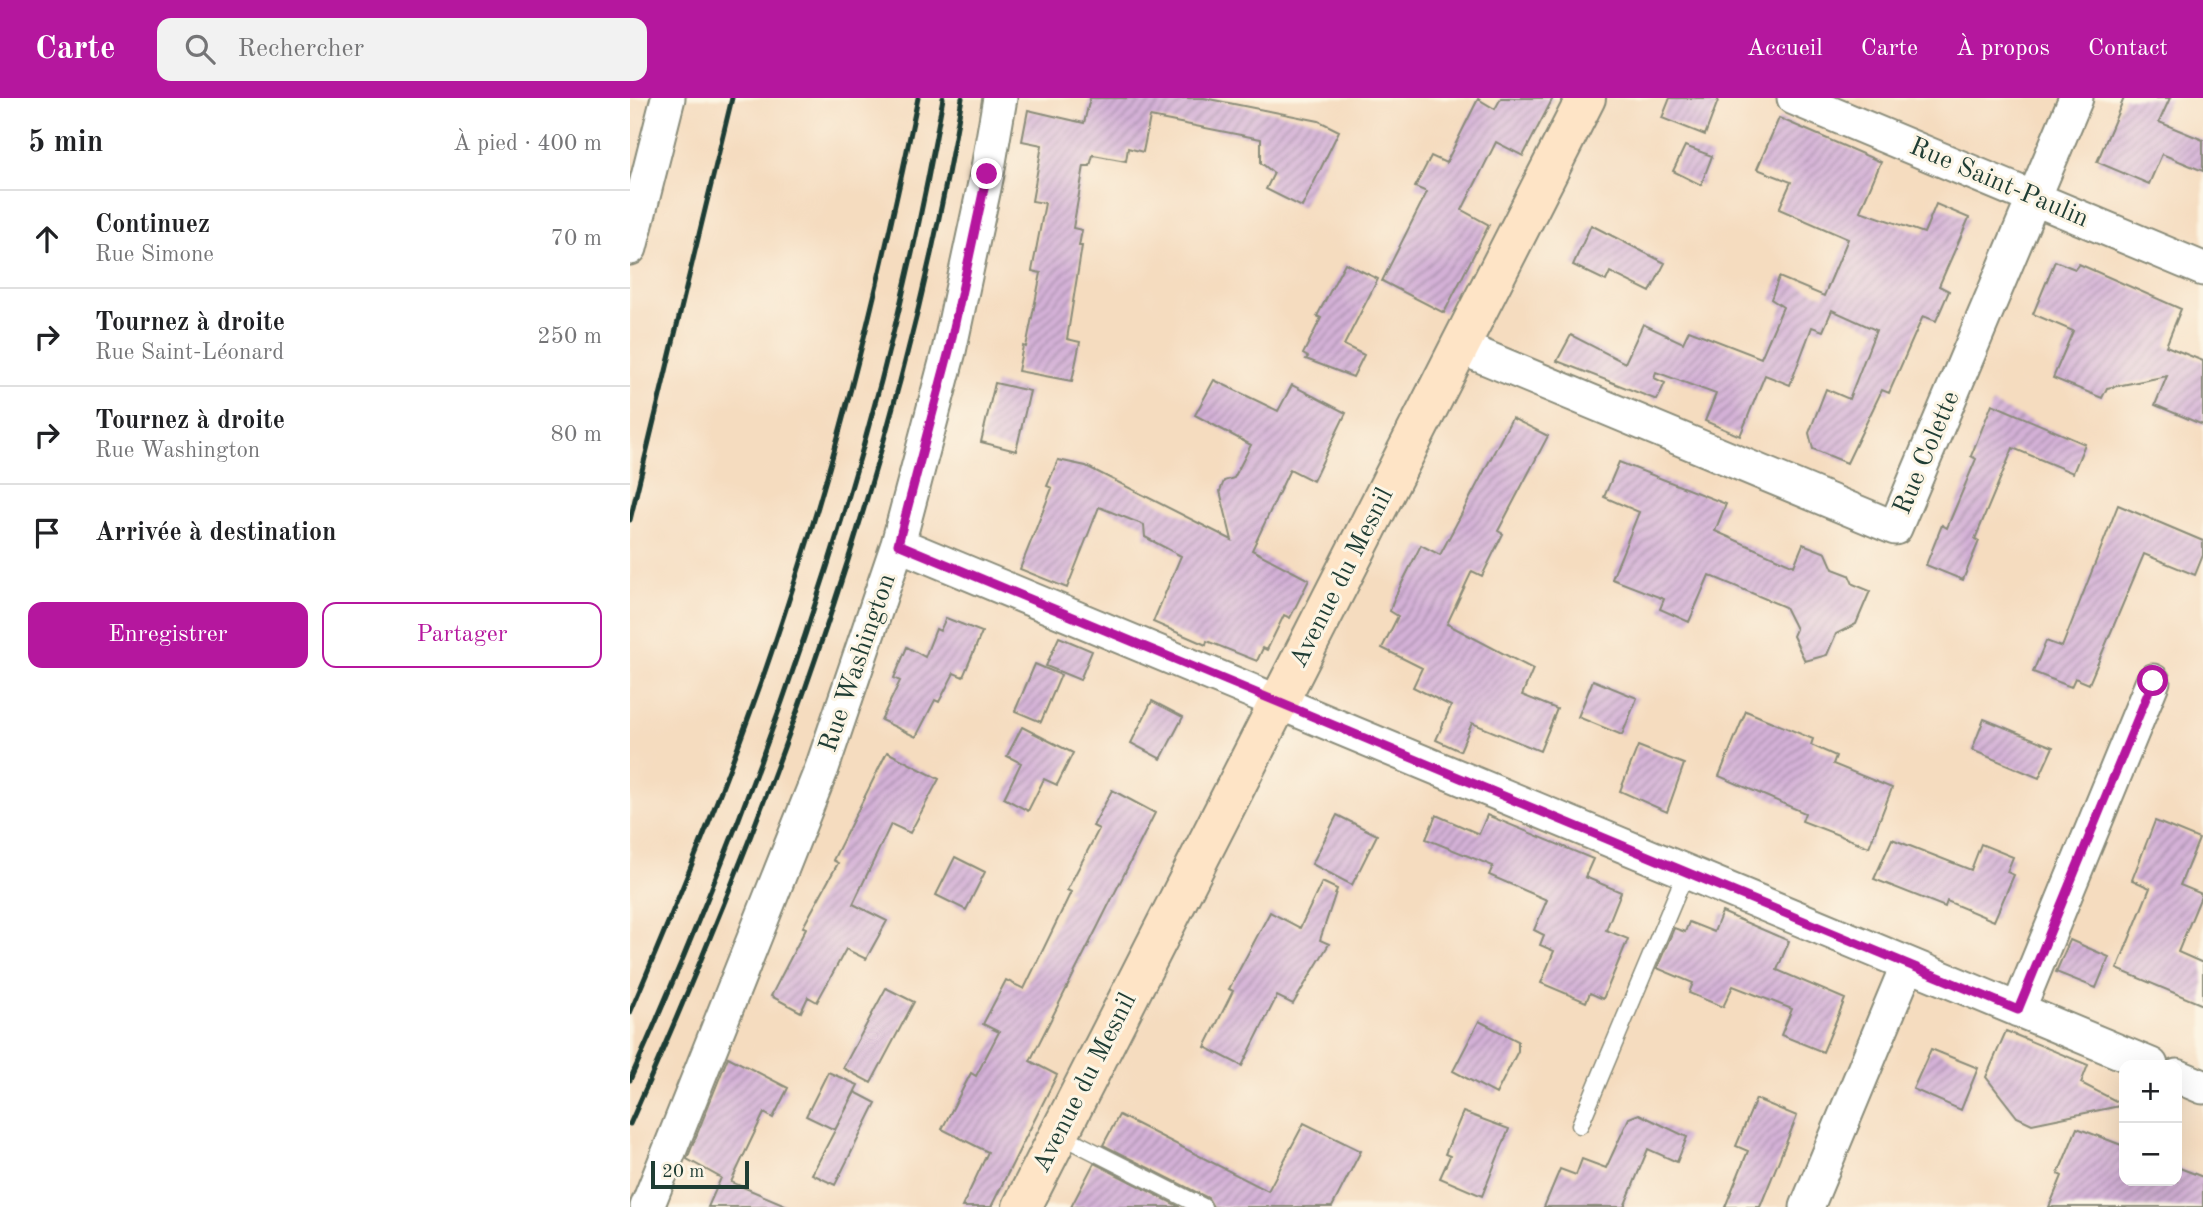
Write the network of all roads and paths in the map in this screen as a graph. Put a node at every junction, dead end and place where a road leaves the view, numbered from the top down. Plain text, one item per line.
1 (668, 98) edge
2 (1000, 98) edge
3 (1586, 98) edge
4 (1794, 98) edge
5 (2076, 98) edge
6 (2035, 198) junction
7 (630, 248) edge
8 (2203, 269) edge
9 (1460, 347) junction
10 (898, 544) junction
11 (2153, 681) dead end
12 (1278, 703) junction
13 (1686, 872) junction
14 (1908, 964) junction
15 (2018, 1010) junction
16 (2139, 1060) edge
17 (2182, 1078) edge
18 (2203, 1087) edge
19 (1580, 1125) dead end
20 (1059, 1134) junction
21 (647, 1207) edge
22 (1022, 1207) edge
23 (1203, 1207) edge
24 (1807, 1207) edge

1 - 7 street
2 - 10 street, Rue Washington
3 - 9 street, Avenue du Mesnil
4 - 6 street, Rue Saint-Paulin
5 - 6 street, Rue Colette
6 - 8 street, Rue Saint-Paulin
6 - 9 street, Rue Colette
9 - 12 street, Avenue du Mesnil
10 - 12 street
10 - 21 street, Rue Washington
11 - 15 street
12 - 13 street
12 - 20 street, Avenue du Mesnil
13 - 14 street
13 - 19 lane
14 - 15 street
14 - 24 street
15 - 16 street
17 - 18 street
20 - 22 street, Avenue du Mesnil
20 - 23 lane

